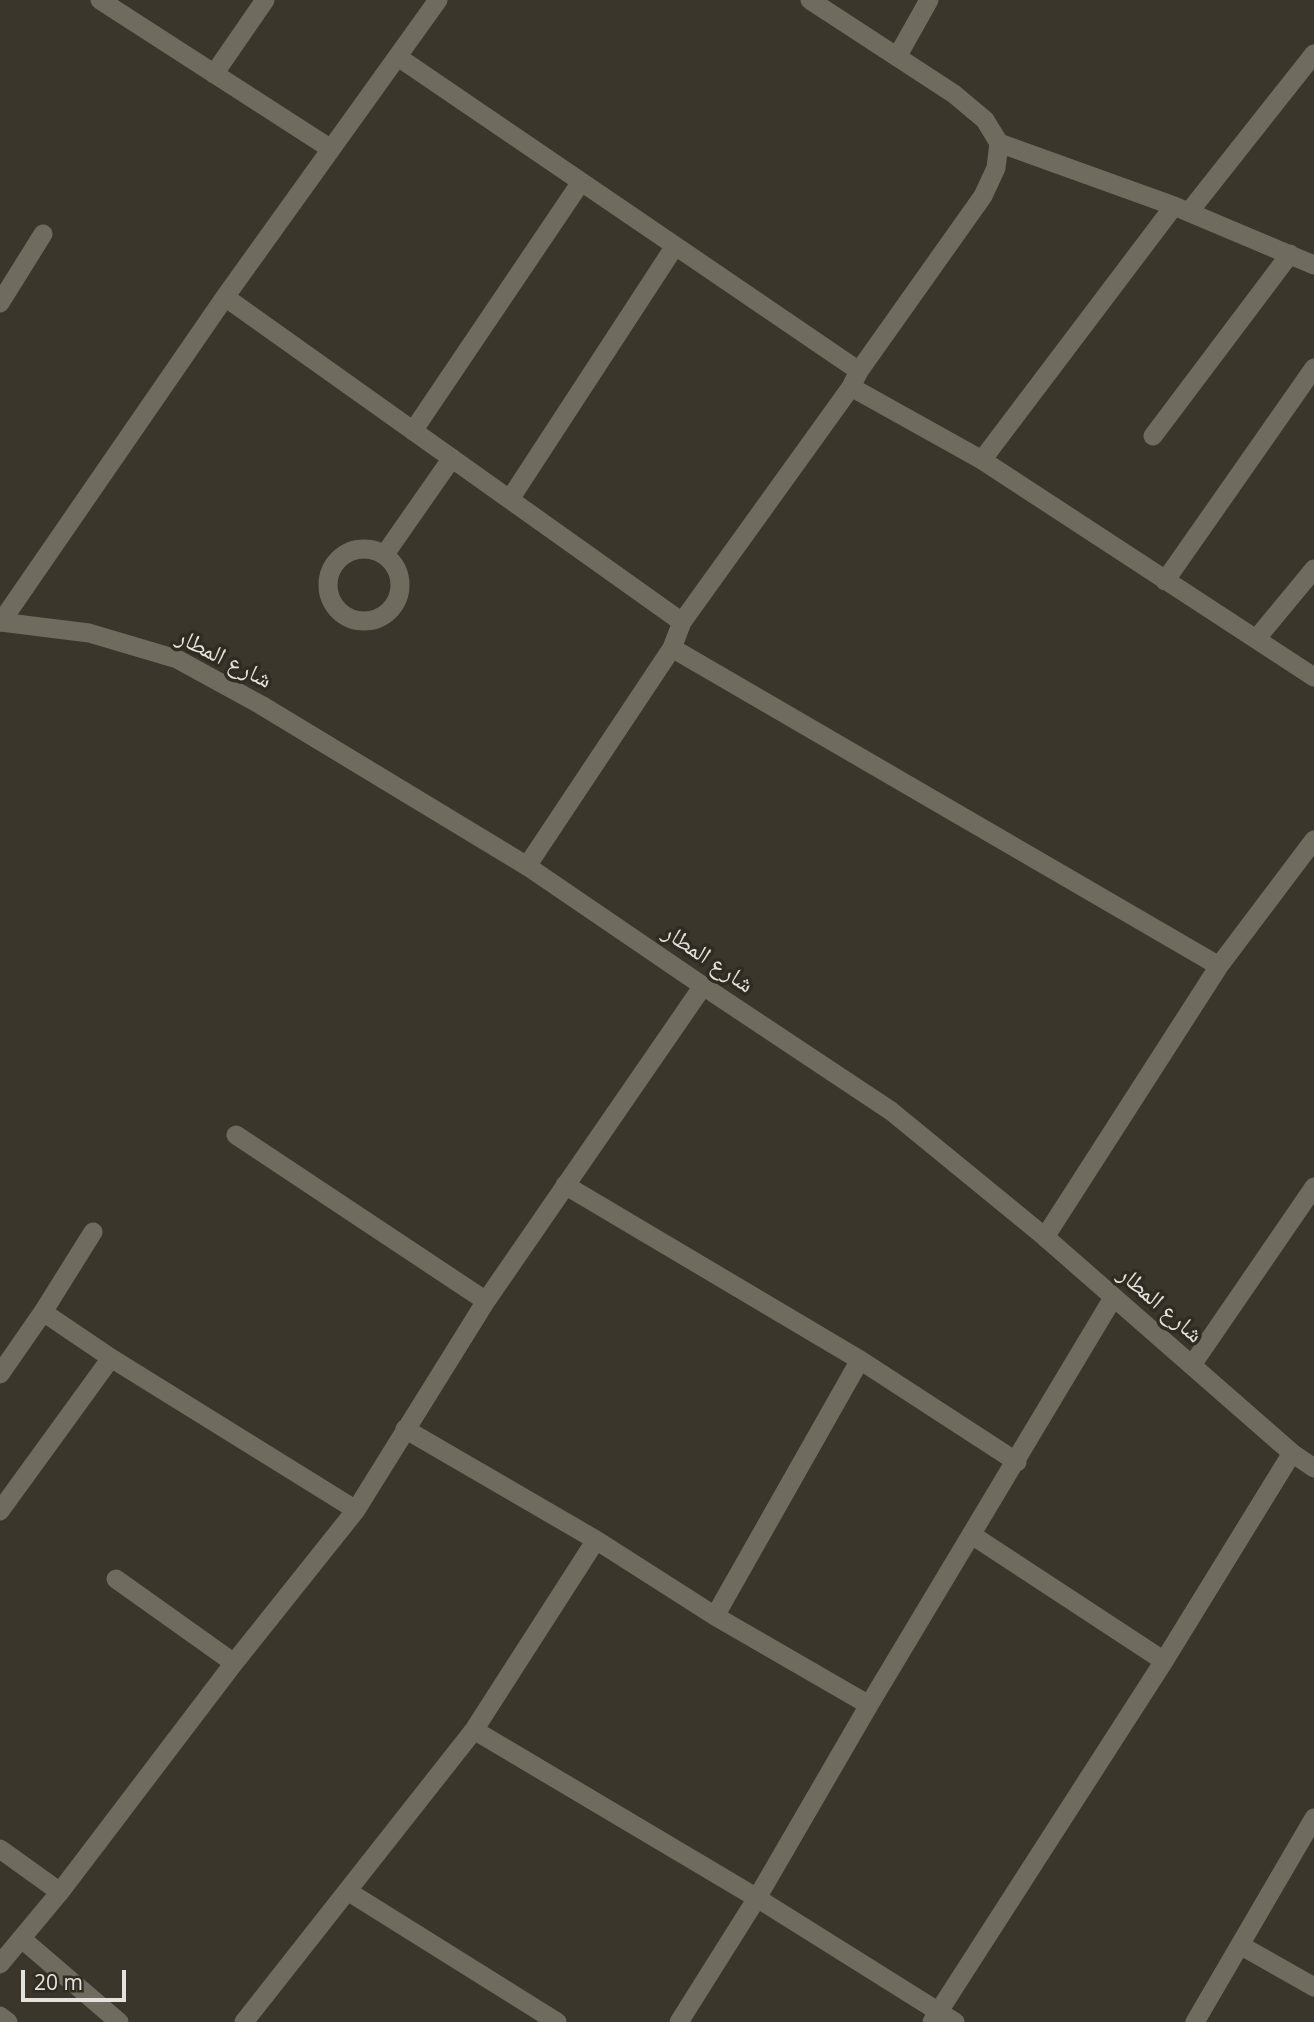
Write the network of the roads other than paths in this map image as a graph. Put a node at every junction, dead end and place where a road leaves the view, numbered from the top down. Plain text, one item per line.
1 (100, 0) edge
2 (265, 0) edge
3 (438, 0) edge
4 (810, 0) edge
5 (929, 0) edge
6 (1314, 54) edge
7 (398, 57) junction
8 (897, 57) junction
9 (214, 74) junction
10 (999, 143) junction
11 (331, 149) junction
12 (581, 182) junction
13 (1182, 209) junction
14 (43, 234) dead end
15 (676, 246) junction
16 (1290, 254) junction
17 (1314, 265) edge
18 (225, 297) junction
19 (0, 303) edge
20 (1314, 369) edge
21 (855, 379) junction
22 (413, 431) junction
23 (1153, 436) dead end
24 (452, 458) junction
25 (982, 460) junction
26 (510, 499) junction
27 (386, 554) dead end
28 (1314, 569) edge
29 (1165, 581) junction
30 (1, 622) edge
31 (682, 622) junction
32 (1257, 638) junction
33 (672, 648) junction
34 (1314, 677) edge
35 (1314, 840) edge
36 (527, 866) junction
37 (1219, 966) junction
38 (703, 986) junction
39 (236, 1135) dead end
40 (565, 1185) junction
41 (1314, 1187) edge
42 (93, 1232) dead end
43 (1045, 1237) junction
44 (1113, 1298) junction
45 (486, 1301) junction
46 (43, 1312) junction
47 (111, 1358) junction
48 (860, 1360) junction
49 (1192, 1365) junction
50 (0, 1374) edge
51 (405, 1429) junction
52 (1292, 1453) junction
53 (1017, 1462) junction
54 (1314, 1468) edge
55 (356, 1510) junction
56 (0, 1511) edge
57 (972, 1535) junction
58 (596, 1541) junction
59 (116, 1579) dead end
60 (715, 1616) junction
61 (1164, 1661) junction
62 (234, 1663) junction
63 (869, 1705) junction
64 (474, 1730) junction
65 (1314, 1818) edge
66 (0, 1849) edge
67 (61, 1892) junction
68 (349, 1892) junction
69 (757, 1898) junction
70 (22, 1939) junction
71 (1240, 1945) junction
72 (0, 1964) edge
73 (1314, 1987) edge
74 (0, 2015) edge
75 (941, 2019) edge
76 (8, 2022) edge
77 (119, 2022) edge
78 (244, 2022) edge
79 (557, 2022) edge
80 (678, 2022) edge
81 (1195, 2022) edge

1 - 9 street
2 - 9 street
3 - 7 street
4 - 8 street
5 - 8 street
6 - 13 street
7 - 11 street
7 - 12 street
8 - 10 street
9 - 11 street
10 - 13 street
10 - 21 street
11 - 18 street
12 - 15 street
12 - 22 street
13 - 16 street
13 - 25 street
14 - 19 street
15 - 21 street
15 - 26 street
16 - 17 street
16 - 23 street
18 - 22 street
18 - 30 street
20 - 29 street
21 - 25 street
21 - 31 street
22 - 24 street
24 - 26 street
24 - 27 street
25 - 29 street
26 - 31 street
28 - 32 street
29 - 32 street
30 - 36 street, شارع المطار
31 - 33 street
32 - 34 street
33 - 36 street
33 - 37 street
35 - 37 street
36 - 38 street, شارع المطار
37 - 43 street
38 - 40 street
38 - 43 street, شارع المطار
39 - 45 street
40 - 45 street
40 - 48 street
41 - 49 street
42 - 46 street
43 - 44 street, شارع المطار
44 - 49 street, شارع المطار
44 - 53 street
45 - 51 street
46 - 47 street
46 - 50 street
47 - 55 street
47 - 56 street
48 - 53 street
48 - 60 street
49 - 52 street, شارع المطار
51 - 55 street
51 - 58 street
52 - 54 street, شارع المطار
52 - 61 street
53 - 57 street
55 - 62 street
57 - 61 street
57 - 63 street
58 - 60 street
58 - 64 street
59 - 62 street
60 - 63 street
61 - 75 street
62 - 67 street
63 - 69 street
64 - 68 street
64 - 69 street
65 - 71 street
66 - 67 street
67 - 70 street
68 - 78 street
68 - 79 street
69 - 75 street
69 - 80 street
70 - 72 street
70 - 77 street
71 - 73 street
71 - 81 street
74 - 76 street

